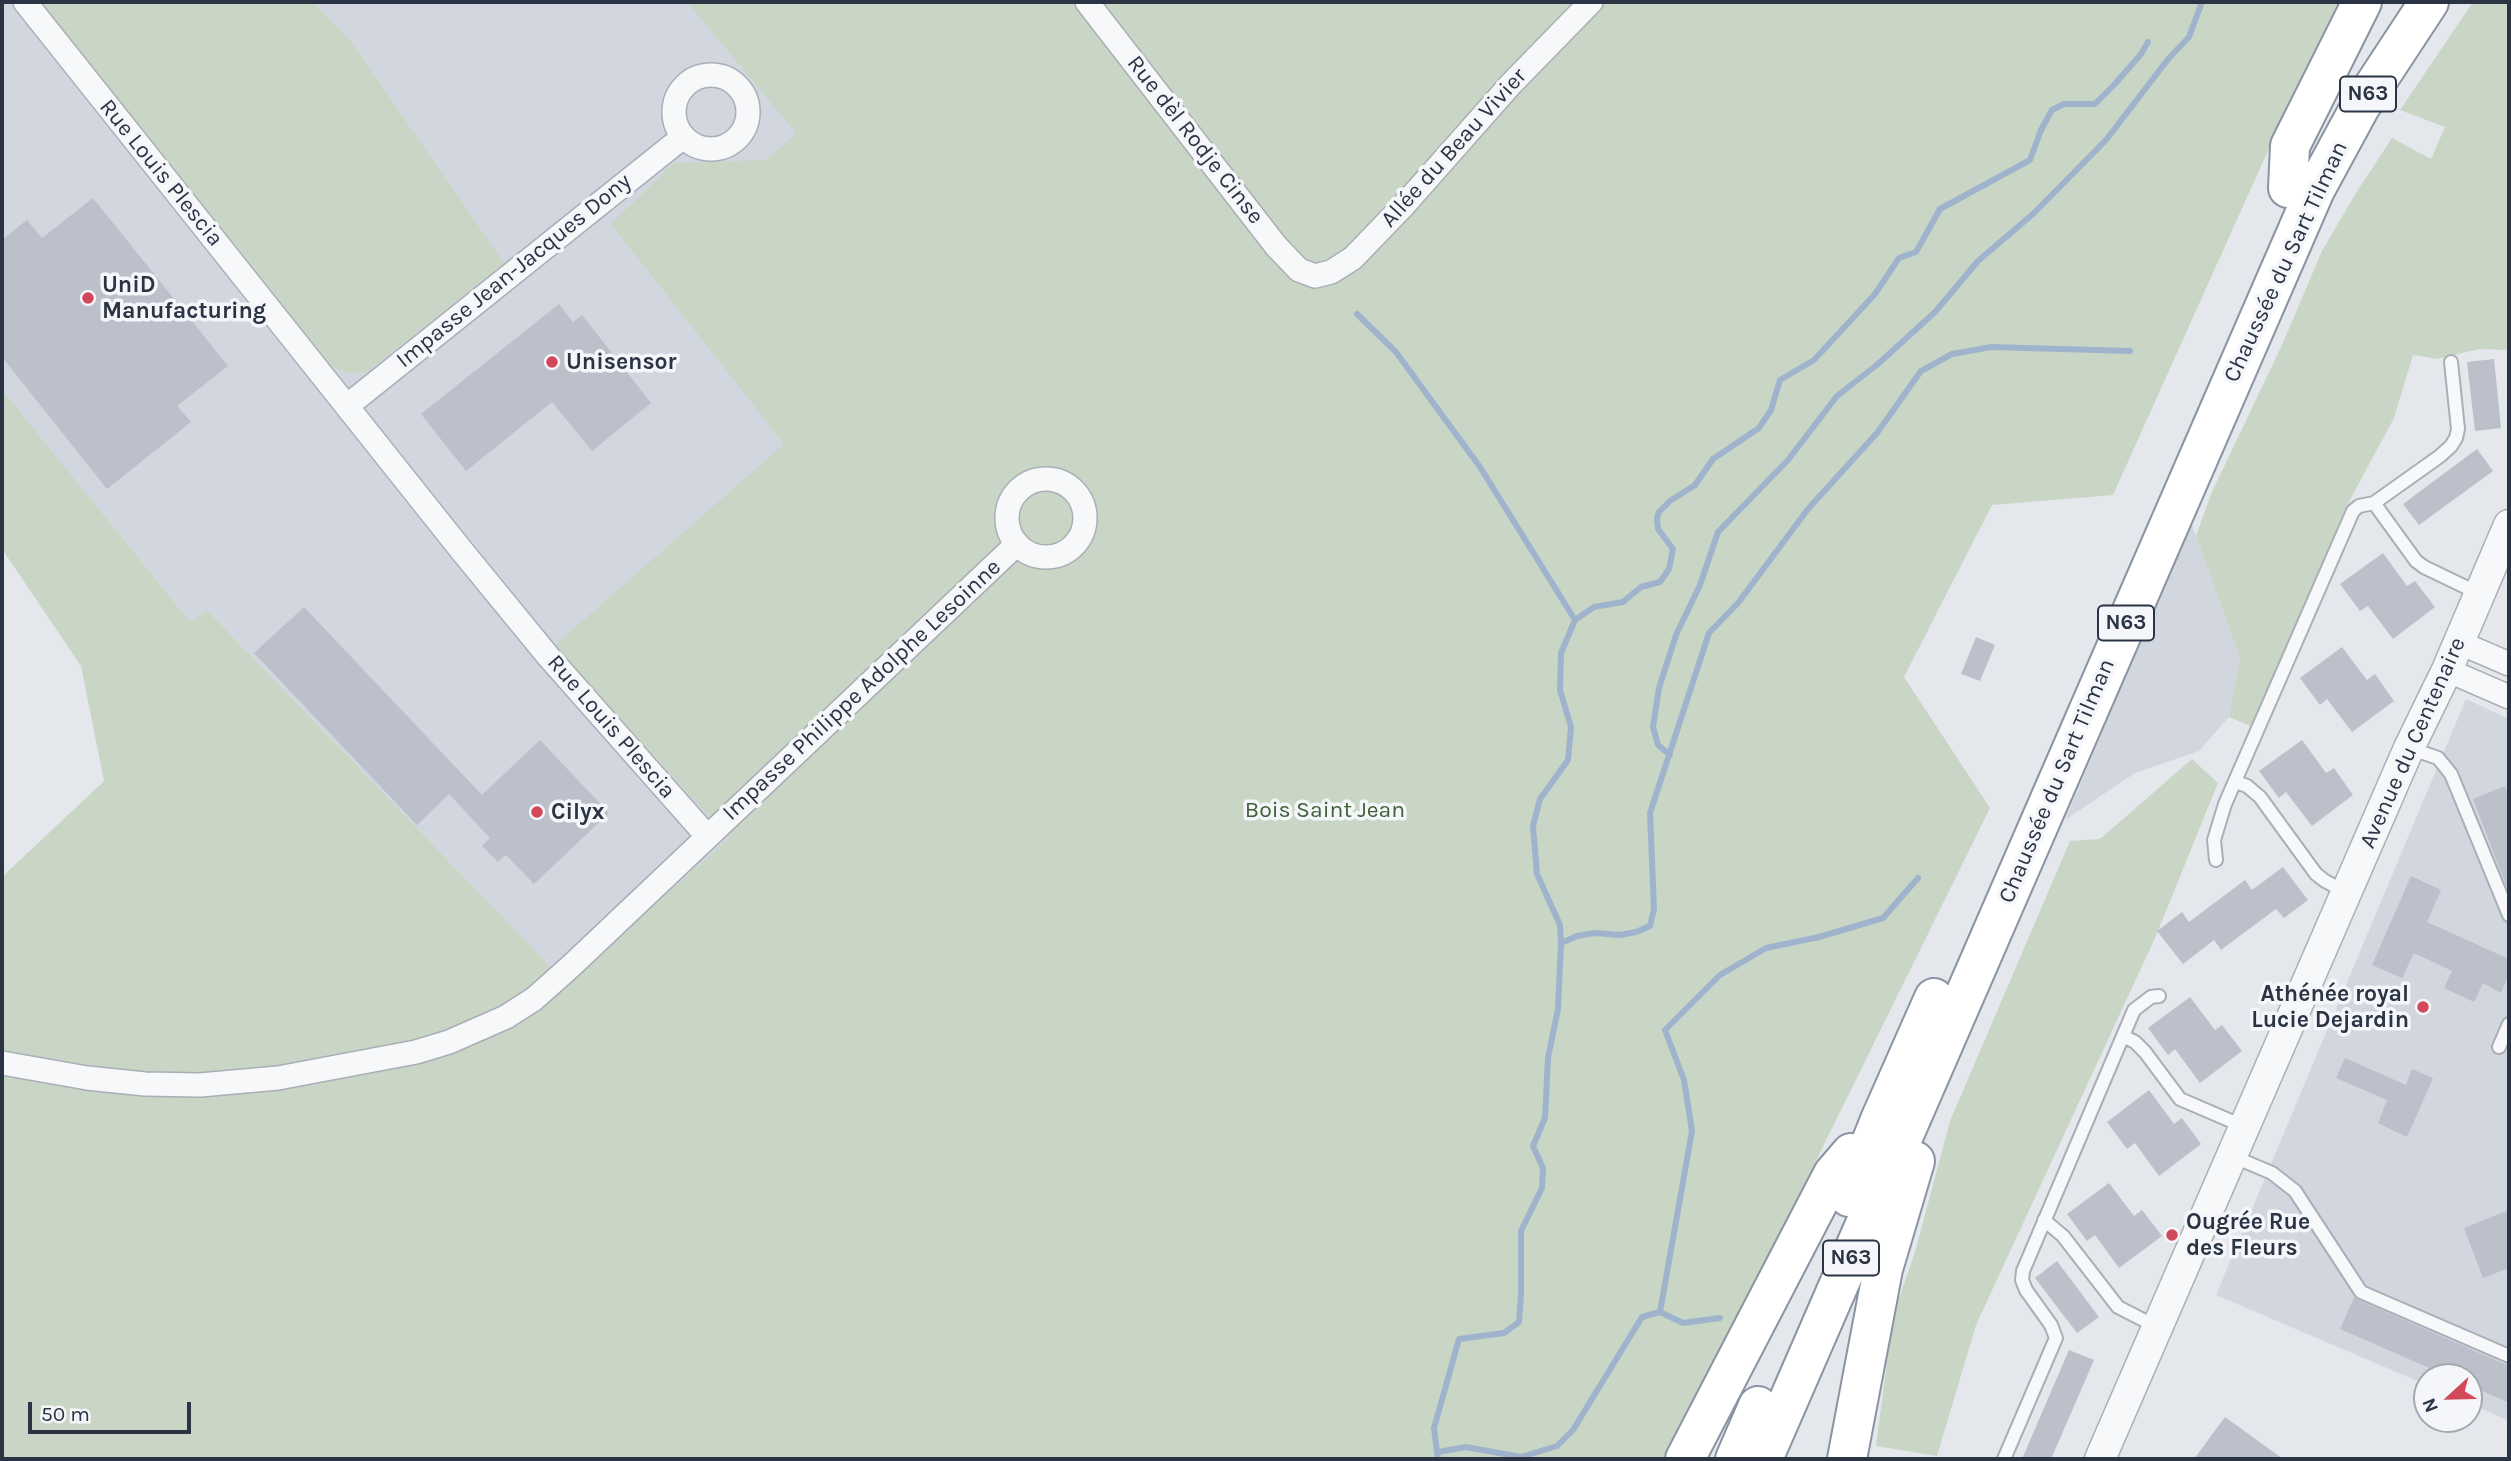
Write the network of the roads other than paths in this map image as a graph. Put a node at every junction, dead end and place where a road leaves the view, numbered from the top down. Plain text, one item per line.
1 (25, 2) edge
2 (1087, 2) edge
3 (1591, 2) edge
4 (2362, 2) edge
5 (2399, 2) edge
6 (2429, 2) edge
7 (683, 137) dead end
8 (2288, 188) junction
9 (1307, 274) joint
10 (2451, 362) dead end
11 (347, 406) junction
12 (2374, 503) junction
13 (2509, 525) edge
14 (1017, 544) dead end
15 (2478, 593) junction
16 (2459, 642) junction
17 (2509, 664) edge
18 (2447, 670) junction
19 (2509, 697) edge
20 (2409, 748) junction
21 (2236, 782) junction
22 (707, 836) junction
23 (2216, 860) dead end
24 (2347, 892) junction
25 (2509, 915) edge
26 (2159, 996) dead end
27 (2509, 1024) edge
28 (2123, 1037) junction
29 (2499, 1047) dead end
30 (1938, 1056) junction
31 (2, 1063) edge
32 (1880, 1120) junction
33 (2245, 1127) junction
34 (2232, 1156) junction
35 (2044, 1220) junction
36 (2157, 1327) junction
37 (2509, 1356) edge
38 (1685, 1459) edge
39 (1735, 1459) edge
40 (1763, 1459) edge
41 (1847, 1459) edge
42 (2004, 1459) edge
43 (2100, 1459) edge

1 - 11 street, Rue Louis Plescia
2 - 9 street, Rue dèl Rodje Cinse
3 - 9 street, Allée du Beau Vivier
4 - 8 highway
5 - 8 highway, Chaussée du Sart Tilman / N63
6 - 30 highway, Chaussée du Sart Tilman / N63
7 - 11 street, Impasse Jean-Jacques Dony
8 - 32 highway, Chaussée du Sart Tilman / N63
10 - 12 lane
11 - 22 street, Rue Louis Plescia
12 - 15 lane
12 - 21 lane
13 - 15 street, Avenue du Centenaire
14 - 22 street, Impasse Philippe Adolphe Lesoinne
15 - 16 street, Avenue du Centenaire
16 - 17 street
16 - 18 street, Avenue du Centenaire
18 - 19 street
18 - 20 street, Avenue du Centenaire
20 - 24 street, Avenue du Centenaire
20 - 25 lane
21 - 23 lane
21 - 24 lane
22 - 31 street
24 - 33 street, Avenue du Centenaire
26 - 28 lane
27 - 29 lane
28 - 33 lane
28 - 35 lane
30 - 40 highway, Chaussée du Sart Tilman / N63
30 - 41 highway
32 - 38 highway
32 - 39 highway, Chaussée du Sart Tilman / N63
33 - 34 street, Avenue du Centenaire
34 - 36 street, Avenue du Centenaire
34 - 37 lane
35 - 36 lane
35 - 42 lane
36 - 43 street, Avenue du Centenaire

